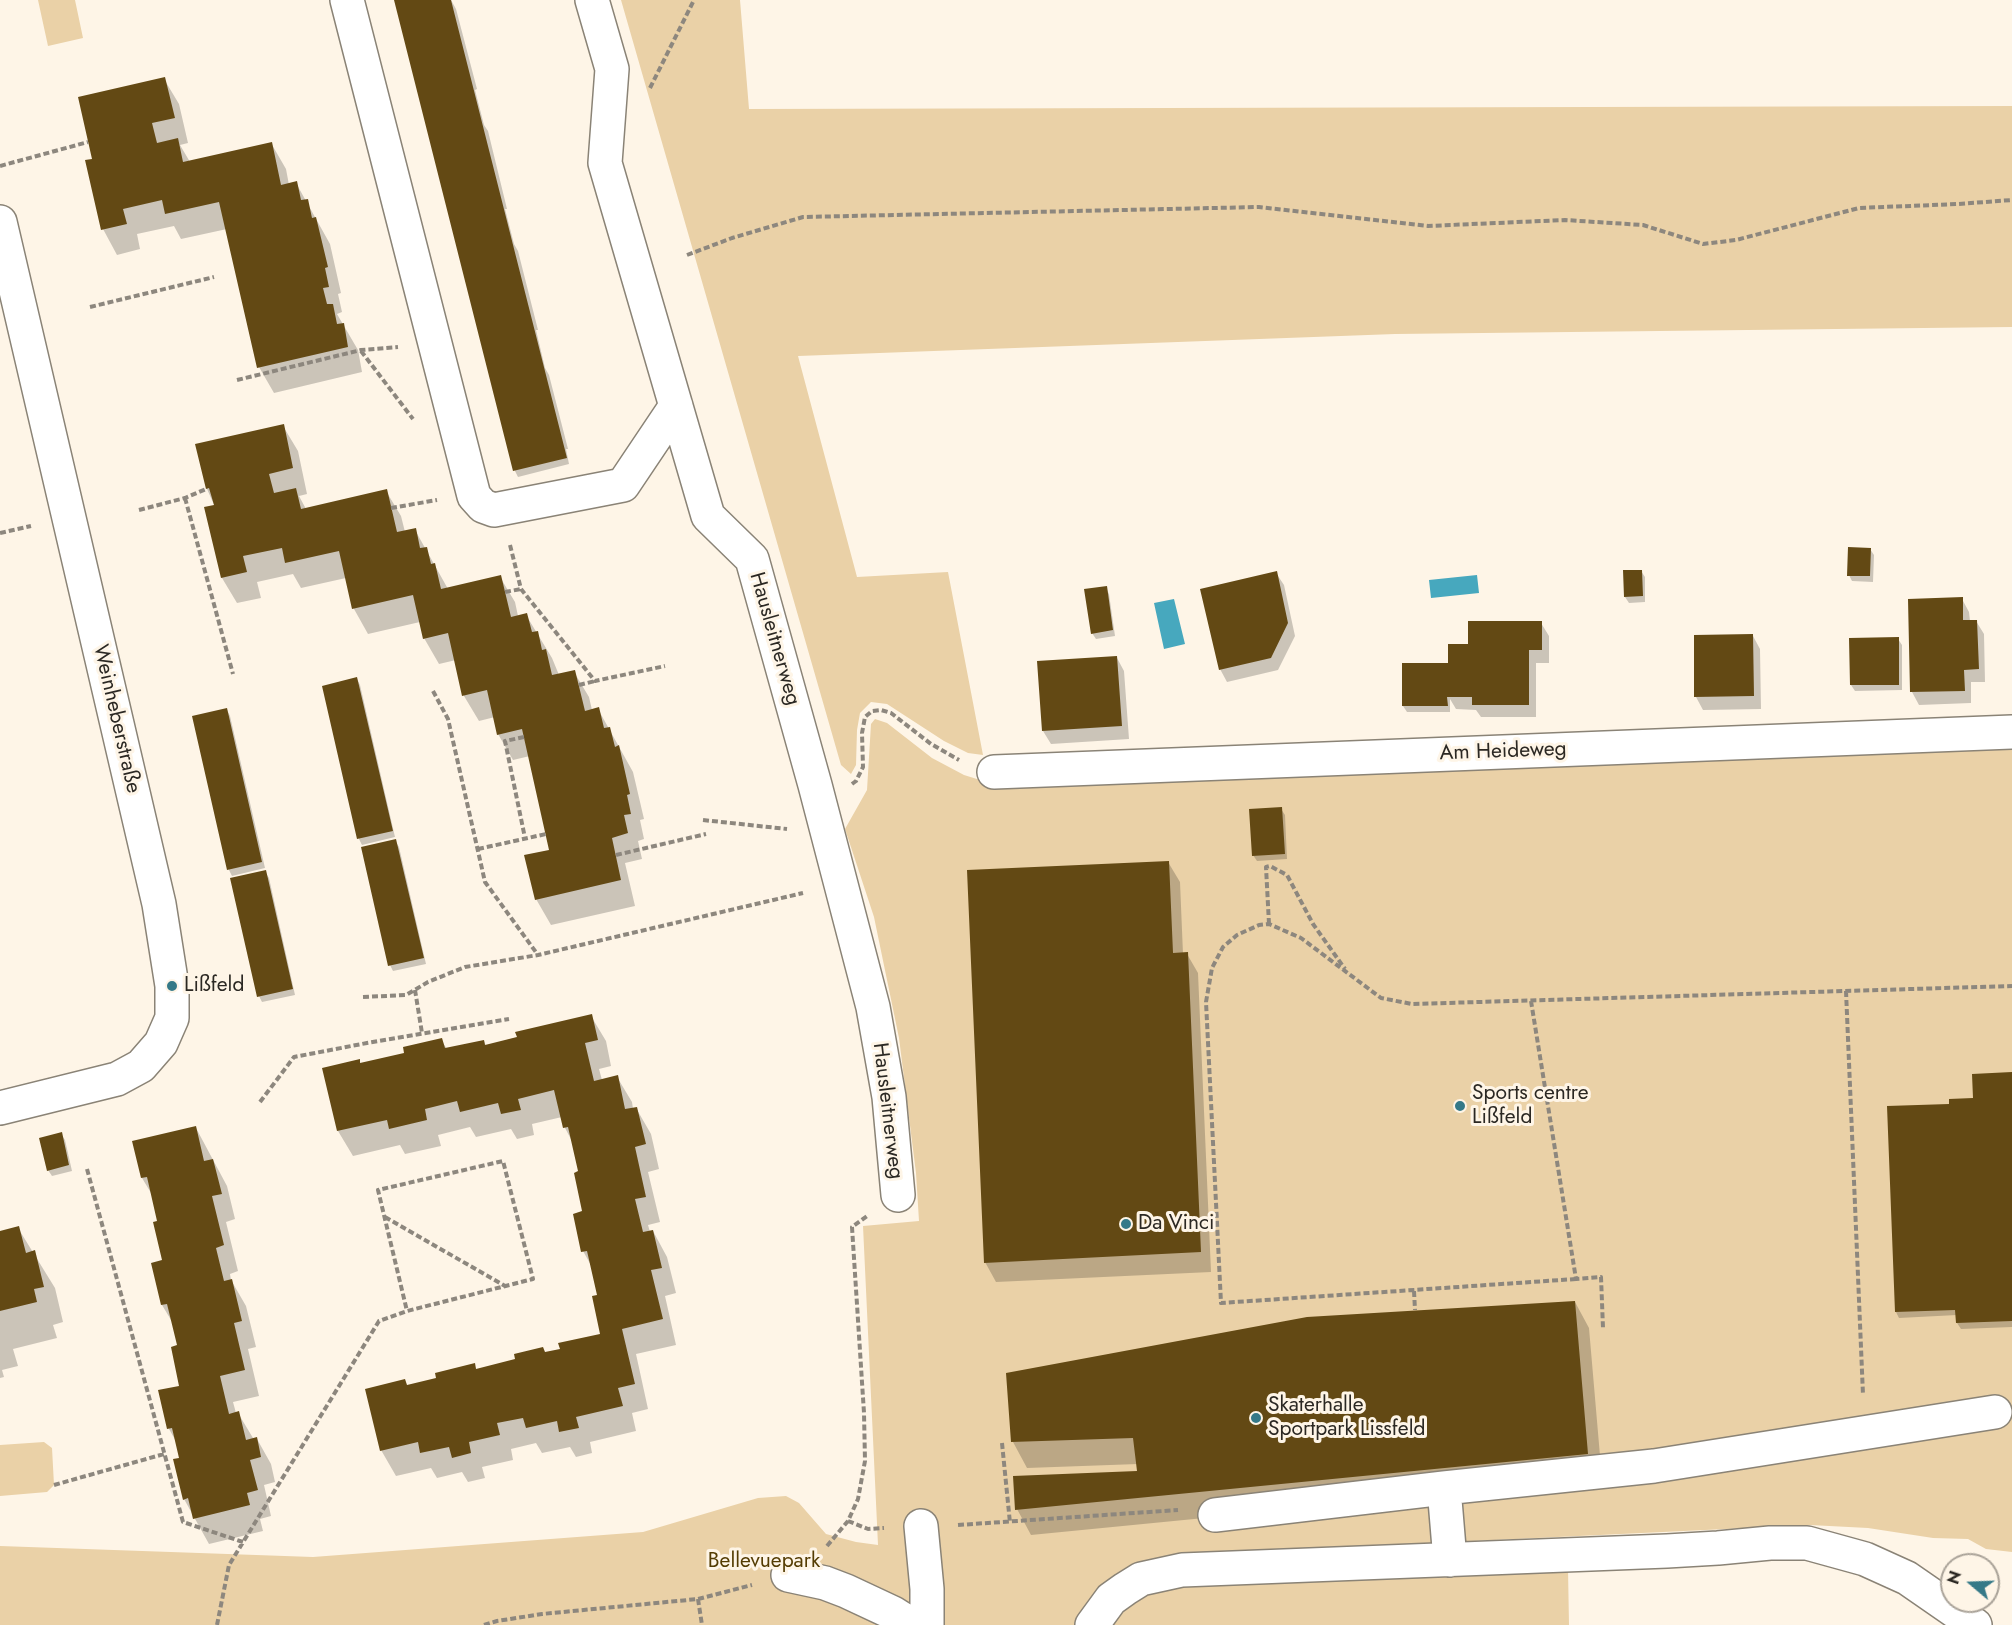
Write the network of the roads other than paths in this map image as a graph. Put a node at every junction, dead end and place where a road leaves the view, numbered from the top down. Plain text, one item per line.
1 (347, 0) edge
2 (591, 0) edge
3 (0, 222) edge
4 (676, 406) junction
5 (2012, 732) edge
6 (994, 772) road end
7 (0, 1108) edge
8 (898, 1195) dead end
9 (1995, 1412) dead end
10 (1444, 1488) junction
11 (1215, 1515) dead end
12 (921, 1526) dead end
13 (1450, 1560) junction
14 (788, 1575) road end
15 (912, 1625) edge
16 (927, 1625) edge
17 (1092, 1625) edge
18 (1975, 1625) edge

1 - 4 street
2 - 4 street, Hausleitnerweg
3 - 7 street, Weinheberstraße
4 - 8 street, Hausleitnerweg
5 - 6 street, Am Heideweg
9 - 10 street
10 - 11 street
10 - 13 street
12 - 16 street
13 - 17 street
13 - 18 street
14 - 15 street

